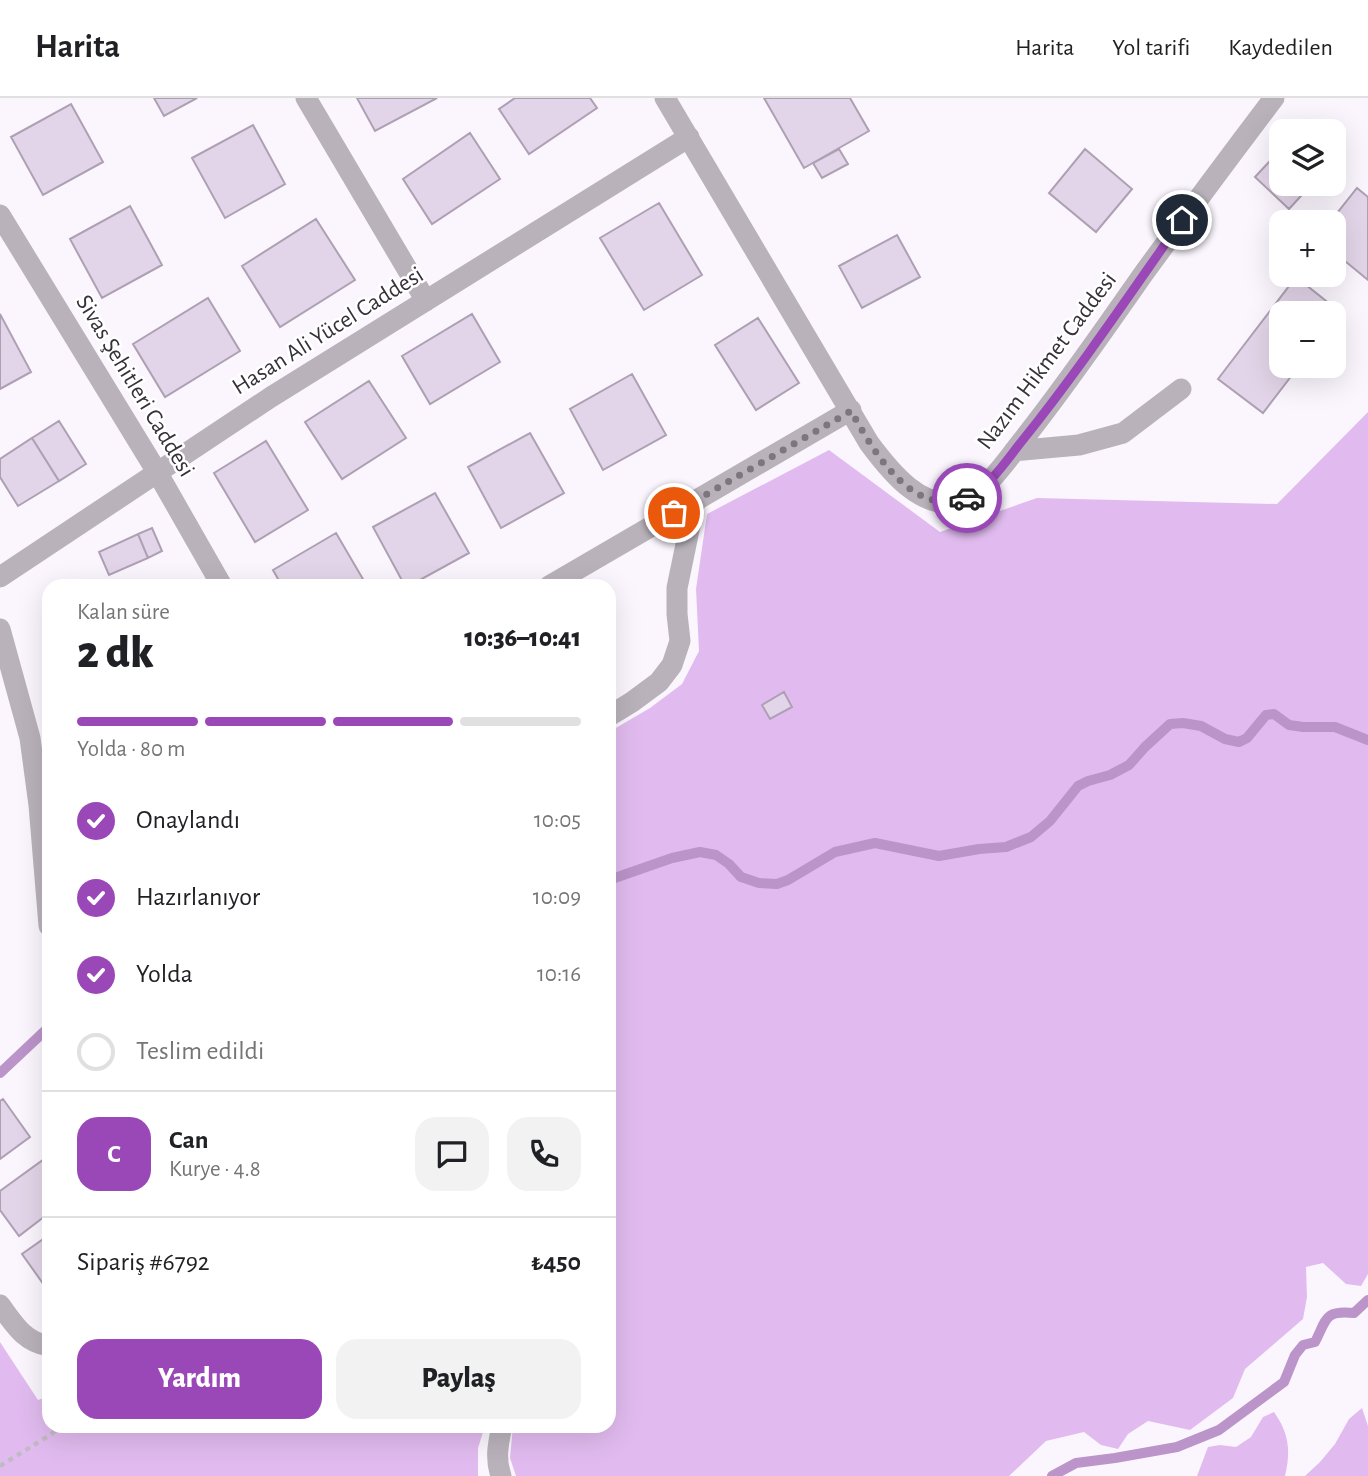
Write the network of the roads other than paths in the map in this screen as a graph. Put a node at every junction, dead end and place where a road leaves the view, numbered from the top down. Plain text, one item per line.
1 (306, 98) edge
2 (665, 98) edge
3 (1275, 98) edge
4 (689, 137) junction
5 (0, 215) edge
6 (426, 301) junction
7 (1181, 389) dead end
8 (851, 411) junction
9 (1014, 451) junction
10 (157, 472) junction
11 (695, 501) junction
12 (0, 577) edge
13 (218, 579) edge
14 (561, 579) edge
15 (0, 629) edge
16 (616, 712) edge
17 (42, 841) edge
18 (0, 1305) edge
19 (42, 1345) edge
20 (501, 1433) edge
21 (501, 1476) edge

1 - 6 street
2 - 4 street, Nazım Hikmet Caddesi
3 - 9 street, Nazım Hikmet Caddesi
4 - 6 street, Hasan Ali Yücel Caddesi
4 - 8 street, Nazım Hikmet Caddesi
5 - 10 street, Sivas Şehitleri Caddesi
6 - 10 street, Hasan Ali Yücel Caddesi
7 - 9 street
8 - 9 street, Nazım Hikmet Caddesi
8 - 11 street
10 - 12 street, Hasan Ali Yücel Caddesi
10 - 13 street, Sivas Şehitleri Caddesi
11 - 14 street
11 - 16 street
15 - 17 street
18 - 19 street
20 - 21 street

